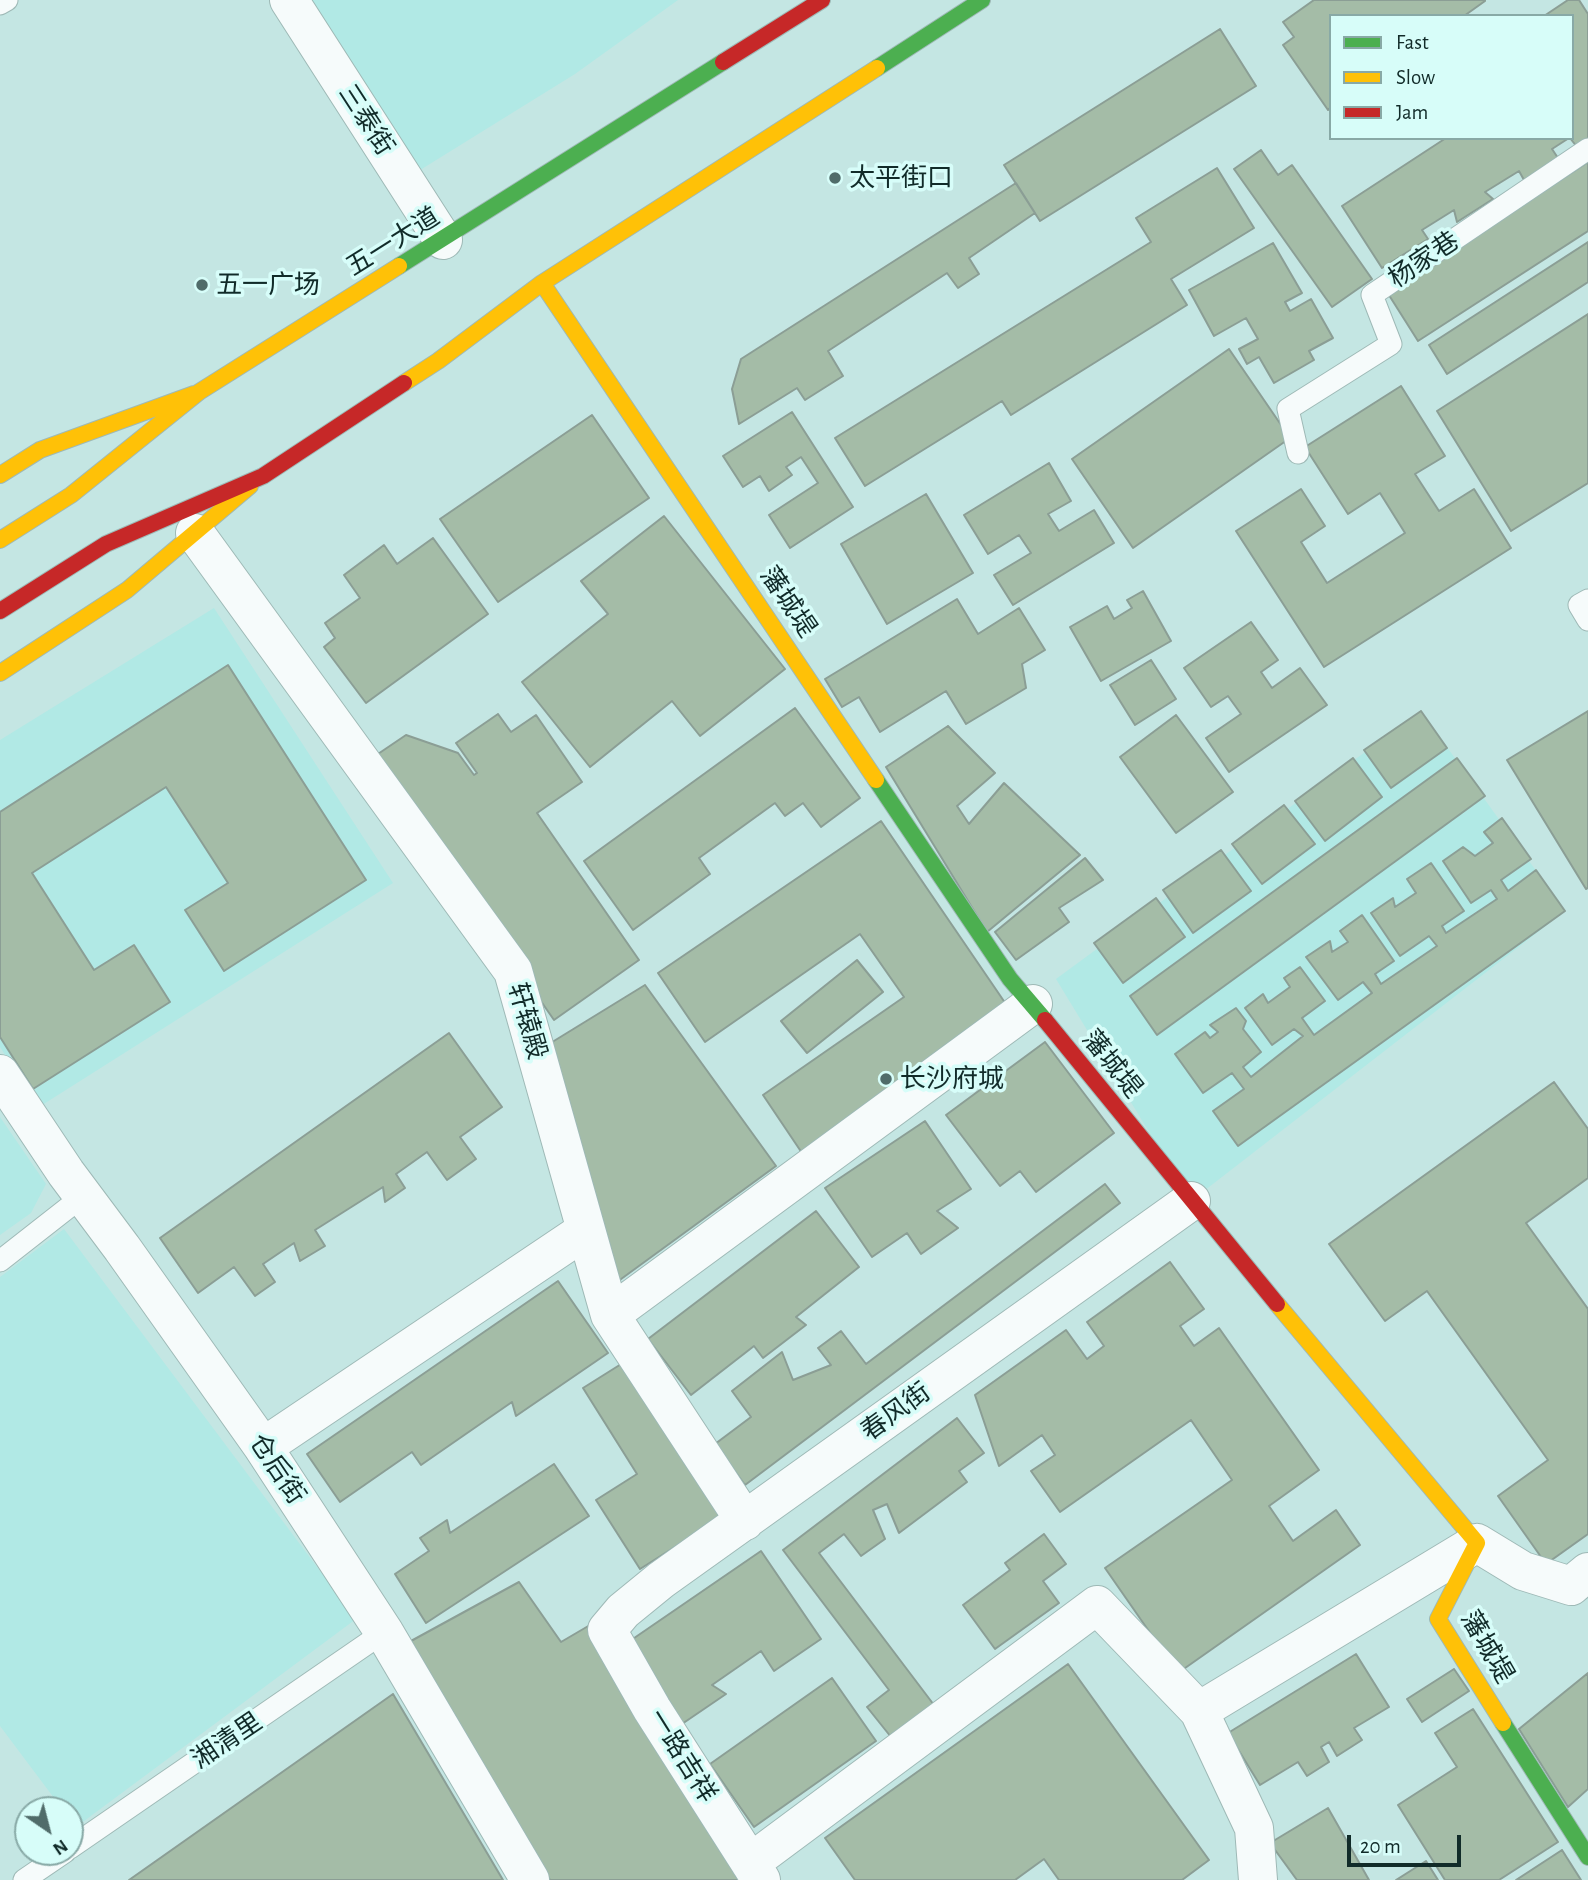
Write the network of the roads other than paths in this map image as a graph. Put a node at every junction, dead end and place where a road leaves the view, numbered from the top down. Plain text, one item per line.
1 (7, 0) edge
2 (289, 0) edge
3 (822, 0) edge
4 (982, 0) edge
5 (0, 4) edge
6 (1588, 149) edge
7 (443, 240) junction
8 (542, 283) junction
9 (199, 392) junction
10 (1298, 453) dead end
11 (0, 475) edge
12 (263, 476) junction
13 (195, 533) junction
14 (0, 540) edge
15 (1588, 600) edge
16 (0, 611) edge
17 (1588, 620) edge
18 (0, 673) edge
19 (1033, 1004) junction
20 (0, 1074) edge
21 (83, 1196) junction
22 (1191, 1201) junction
23 (586, 1230) junction
24 (0, 1261) edge
25 (610, 1315) junction
26 (263, 1447) junction
27 (745, 1521) junction
28 (1477, 1543) junction
29 (1588, 1572) edge
30 (607, 1630) joint
31 (384, 1632) junction
32 (1199, 1711) junction
33 (84, 1838) edge
34 (1588, 1857) edge
35 (44, 1866) edge
36 (756, 1871) edge
37 (24, 1880) edge
38 (530, 1880) edge
39 (1258, 1880) edge

1 - 5 lane
2 - 7 street, 三泰街
3 - 7 main road, 五一大道
4 - 8 main road
6 - 10 lane, 杨家巷
7 - 9 main road, 五一大道
8 - 12 main road
8 - 19 main road, 藩城堤
9 - 11 main road
9 - 14 main road, 五一大道
12 - 13 main road
12 - 16 main road
13 - 18 main road
13 - 23 street, 轩辕殿
15 - 17 lane
19 - 22 main road, 藩城堤
19 - 25 street
20 - 21 street, 仓后街
21 - 24 lane
21 - 26 street, 仓后街
22 - 27 street, 春风街
22 - 28 main road, 藩城堤
23 - 25 street, 轩辕殿
23 - 26 street
25 - 27 street, 轩辕殿
26 - 31 street, 仓后街
27 - 30 street, 春风街
28 - 29 street
28 - 32 street
28 - 34 main road, 藩城堤
30 - 36 street, 一路吉祥
31 - 33 lane, 湘清里
31 - 38 street, 仓后街
32 - 36 street
32 - 39 street
35 - 37 lane

